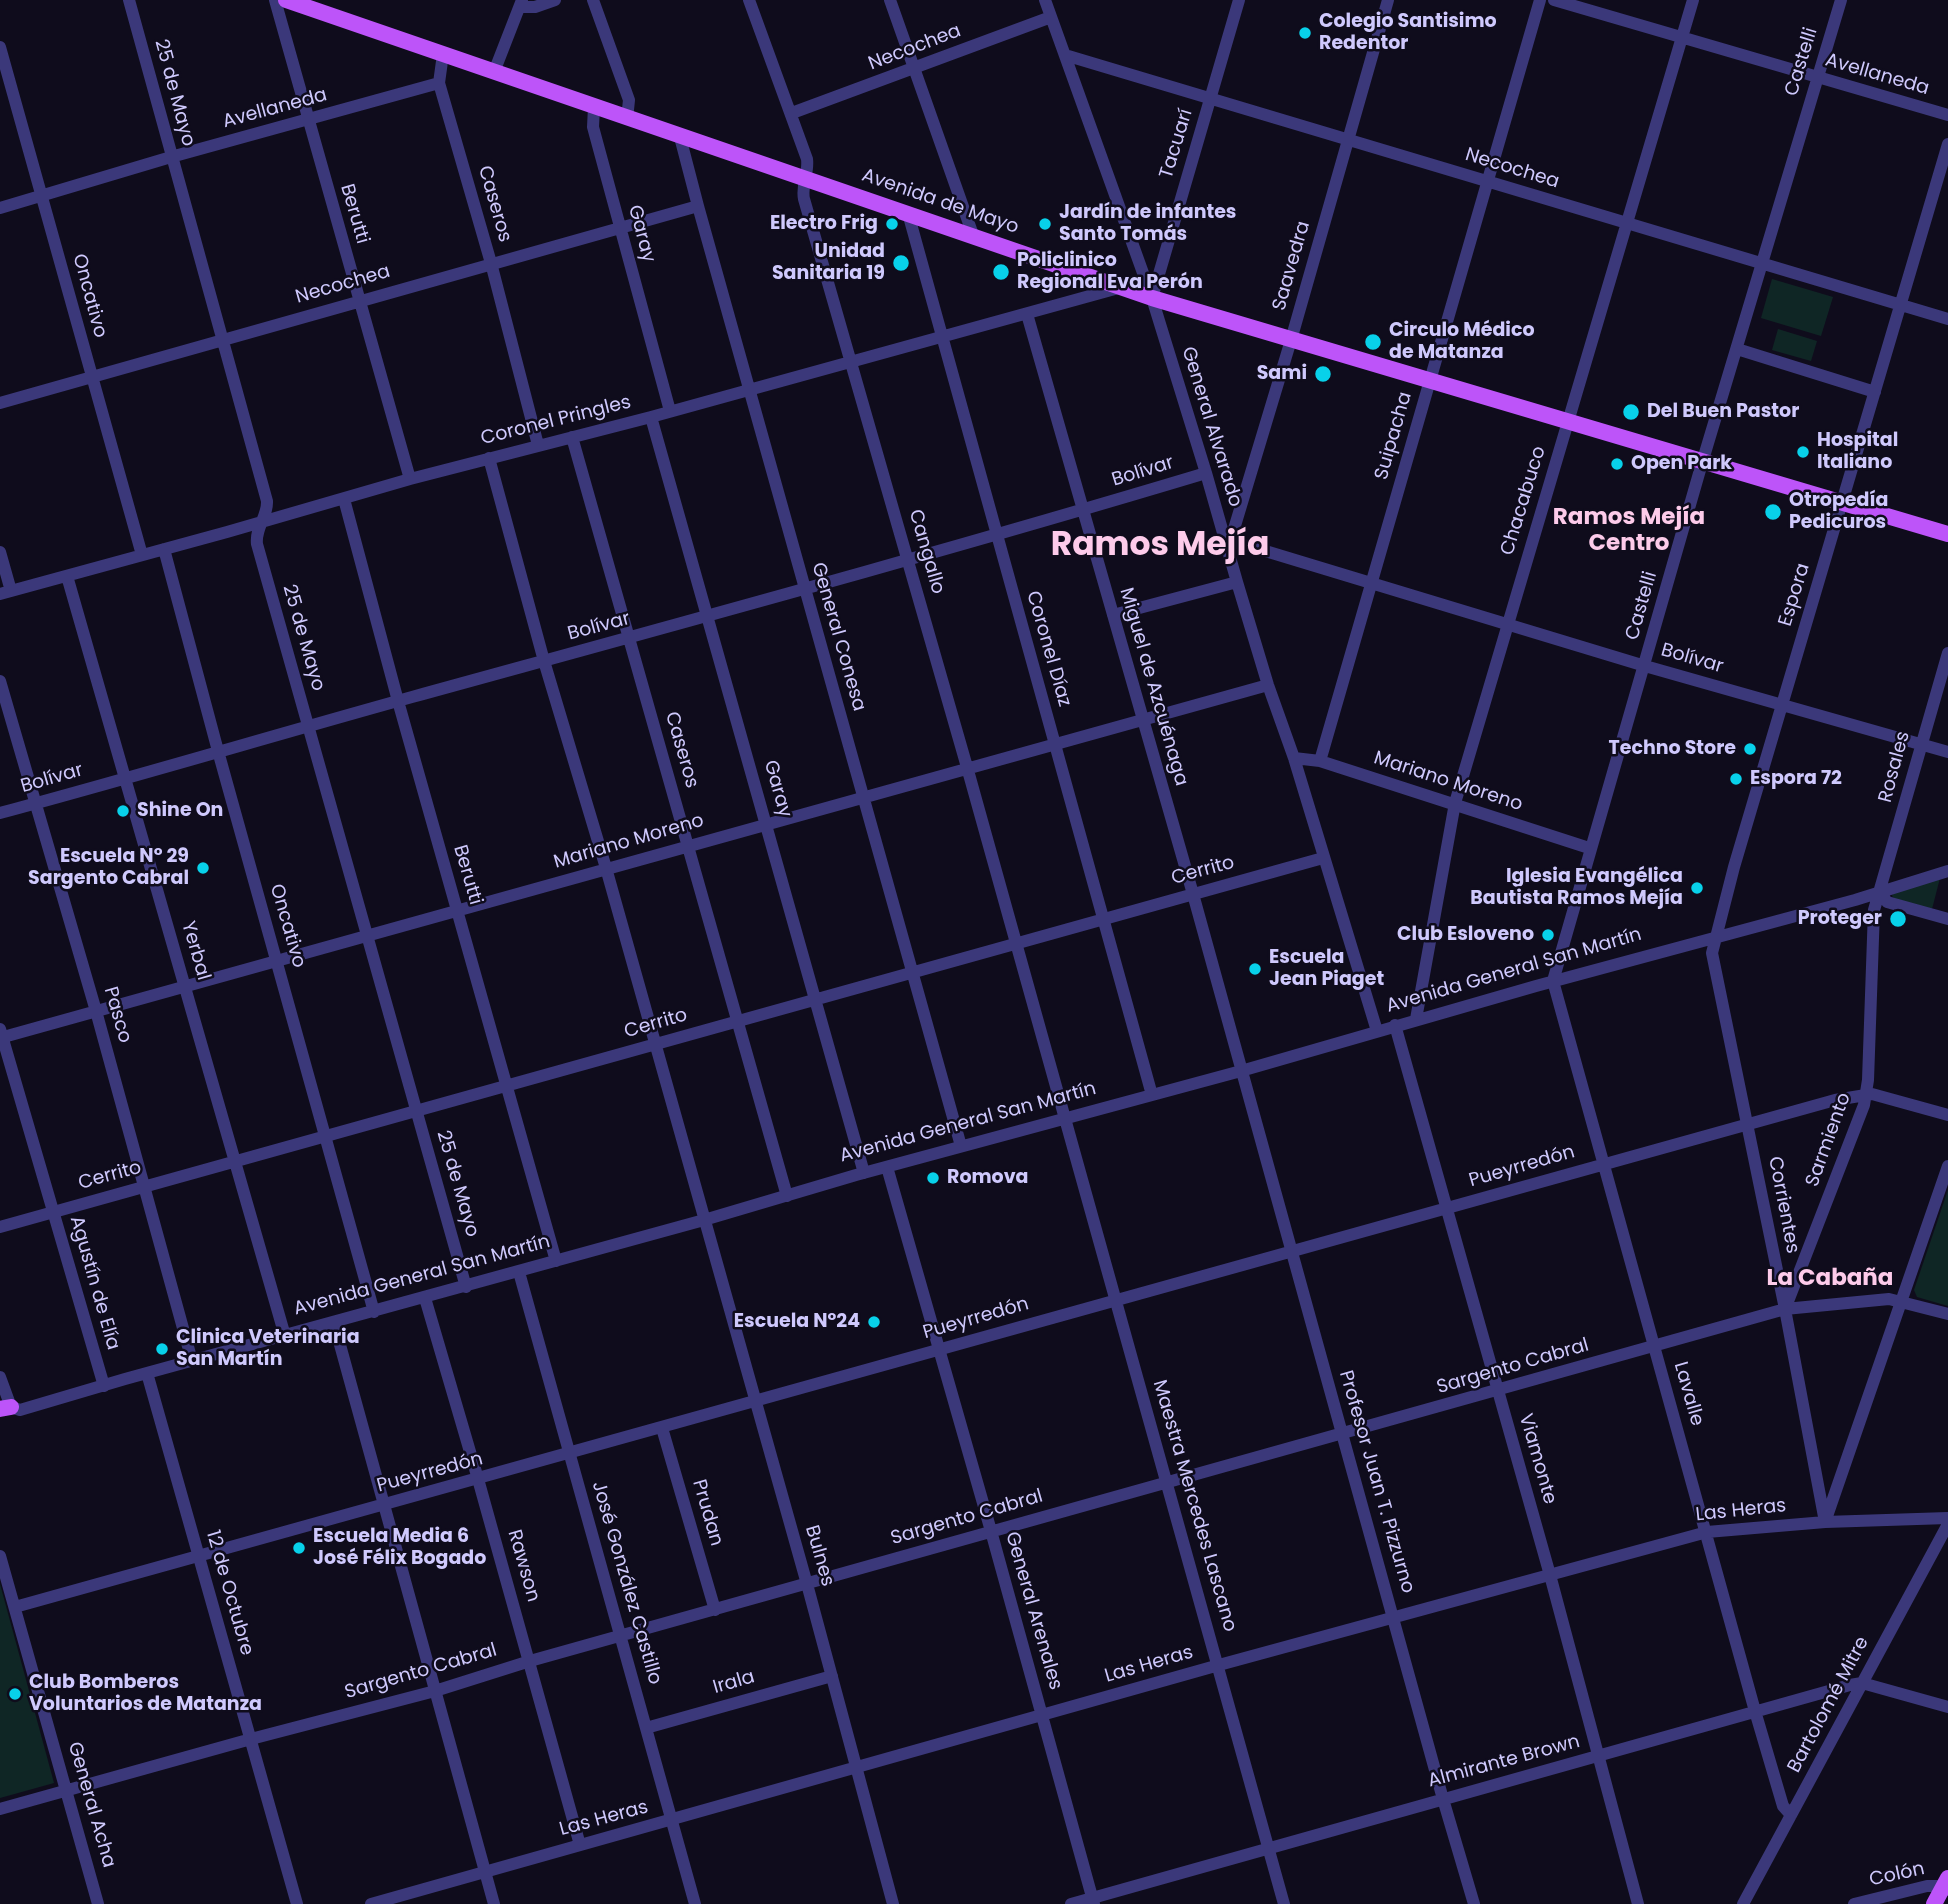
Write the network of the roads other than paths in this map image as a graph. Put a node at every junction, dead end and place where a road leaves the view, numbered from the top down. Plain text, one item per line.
1 (129, 0) edge
2 (275, 0) edge
3 (286, 0) edge
4 (555, 0) edge
5 (593, 0) edge
6 (749, 0) edge
7 (890, 0) edge
8 (1045, 0) edge
9 (1240, 0) edge
10 (1388, 0) edge
11 (1540, 0) edge
12 (1554, 0) edge
13 (1693, 0) edge
14 (1840, 0) edge
15 (521, 3) edge
16 (1051, 16) junction
17 (1682, 37) junction
18 (0, 47) edge
19 (443, 54) junction
20 (1065, 55) junction
21 (913, 69) junction
22 (494, 72) junction
23 (1817, 77) junction
24 (439, 83) junction
25 (1211, 99) junction
26 (594, 107) junction
27 (792, 114) junction
28 (1948, 115) edge
29 (627, 119) junction
30 (307, 121) junction
31 (680, 137) junction
32 (1348, 140) junction
33 (1948, 144) edge
34 (172, 157) junction
35 (805, 179) junction
36 (1488, 182) junction
37 (42, 197) junction
38 (698, 206) junction
39 (0, 208) edge
40 (908, 214) junction
41 (1626, 222) junction
42 (619, 229) junction
43 (973, 235) junction
44 (1762, 262) junction
45 (491, 263) junction
46 (1122, 287) junction
47 (1152, 298) junction
48 (359, 300) junction
49 (1901, 305) junction
50 (1027, 314) junction
51 (1948, 318) edge
52 (941, 336) junction
53 (222, 339) junction
54 (1291, 340) junction
55 (1737, 349) junction
56 (852, 360) junction
57 (91, 376) junction
58 (1430, 381) junction
59 (750, 390) junction
60 (1875, 392) junction
61 (0, 403) edge
62 (670, 411) junction
63 (651, 417) junction
64 (1568, 422) junction
65 (572, 437) junction
66 (538, 445) junction
67 (489, 458) junction
68 (1702, 463) junction
69 (1206, 473) junction
70 (410, 479) junction
71 (344, 499) junction
72 (1843, 503) junction
73 (1083, 510) junction
74 (261, 523) junction
75 (1948, 534) edge
76 (996, 536) junction
77 (1225, 540) junction
78 (164, 550) junction
79 (0, 552) edge
80 (142, 555) junction
81 (908, 559) junction
82 (67, 576) junction
83 (1237, 582) junction
84 (1372, 583) junction
85 (805, 588) junction
86 (5, 593) edge
87 (1112, 615) junction
88 (706, 616) junction
89 (1508, 623) junction
90 (629, 639) junction
91 (1948, 653) edge
92 (544, 661) junction
93 (1645, 666) junction
94 (0, 681) edge
95 (1268, 685) junction
96 (398, 701) junction
97 (1783, 704) junction
98 (1142, 721) junction
99 (308, 727) junction
100 (1921, 744) junction
101 (1056, 745) junction
102 (218, 751) junction
103 (1948, 752) edge
104 (1294, 758) junction
105 (1320, 761) junction
106 (967, 767) junction
107 (126, 778) junction
108 (863, 797) junction
109 (1455, 803) junction
110 (35, 804) junction
111 (0, 813) edge
112 (767, 823) junction
113 (689, 845) junction
114 (1590, 848) junction
115 (1323, 858) junction
116 (606, 868) junction
117 (1948, 871) edge
118 (1881, 892) junction
119 (1193, 894) junction
120 (457, 909) junction
121 (1104, 918) junction
122 (1948, 919) edge
123 (367, 935) junction
124 (1714, 937) junction
125 (1016, 943) junction
126 (277, 960) junction
127 (914, 973) junction
128 (1553, 981) junction
129 (184, 986) junction
130 (817, 999) junction
131 (96, 1011) junction
132 (1416, 1019) junction
133 (737, 1021) junction
134 (1395, 1025) junction
135 (1377, 1031) junction
136 (1, 1035) edge
137 (655, 1044) junction
138 (1241, 1071) junction
139 (508, 1086) junction
140 (1866, 1094) junction
141 (1152, 1095) junction
142 (417, 1111) junction
143 (1948, 1115) edge
144 (1065, 1118) junction
145 (1747, 1125) junction
146 (327, 1136) junction
147 (961, 1146) junction
148 (235, 1161) junction
149 (1604, 1164) junction
150 (1948, 1166) edge
151 (887, 1167) junction
152 (864, 1173) junction
153 (144, 1187) junction
154 (787, 1196) junction
155 (1447, 1208) junction
156 (53, 1212) junction
157 (704, 1220) junction
158 (0, 1227) edge
159 (1291, 1251) junction
160 (556, 1261) junction
161 (519, 1272) junction
162 (466, 1287) junction
163 (425, 1298) junction
164 (1117, 1300) junction
165 (1901, 1300) junction
166 (1785, 1309) junction
167 (374, 1312) junction
168 (1948, 1314) edge
169 (334, 1323) junction
170 (285, 1336) junction
171 (1654, 1347) junction
172 (938, 1350) junction
173 (192, 1361) junction
174 (148, 1373) junction
175 (0, 1377) edge
176 (104, 1386) junction
177 (1497, 1392) junction
178 (755, 1402) junction
179 (5, 1408) edge
180 (662, 1428) junction
181 (1342, 1434) junction
182 (570, 1453) junction
183 (478, 1479) junction
184 (1167, 1483) junction
185 (385, 1505) junction
186 (1948, 1518) edge
187 (1825, 1522) junction
188 (1948, 1524) edge
189 (991, 1531) junction
190 (1707, 1532) junction
191 (0, 1556) edge
192 (199, 1556) junction
193 (1550, 1575) junction
194 (807, 1584) junction
195 (15, 1607) junction
196 (715, 1609) junction
197 (1394, 1617) junction
198 (621, 1636) junction
199 (530, 1661) junction
200 (1219, 1665) junction
201 (832, 1676) junction
202 (1862, 1683) junction
203 (435, 1691) junction
204 (1948, 1707) edge
205 (1755, 1711) junction
206 (1043, 1715) junction
207 (646, 1728) junction
208 (251, 1739) junction
209 (1597, 1757) junction
210 (858, 1768) junction
211 (66, 1791) junction
212 (1443, 1799) junction
213 (0, 1809) edge
214 (1791, 1815) junction
215 (673, 1820) junction
216 (580, 1845) junction
217 (1269, 1846) junction
218 (485, 1871) junction
219 (1946, 1885) edge
220 (1093, 1901) edge
221 (98, 1904) edge
222 (297, 1904) edge
223 (371, 1904) edge
224 (494, 1904) edge
225 (695, 1904) edge
226 (893, 1904) edge
227 (1071, 1904) edge
228 (1284, 1904) edge
229 (1474, 1904) edge
230 (1638, 1904) edge
231 (1743, 1904) edge
232 (1854, 1904) edge
233 (1934, 1904) edge

1 - 34 street, 25 de Mayo
2 - 30 street, Berutti
3 - 19 main road, Avenida de Mayo
4 - 15 street
5 - 29 street
6 - 27 street, Cangallo
7 - 21 street
8 - 16 street, General Alvarado
9 - 25 street, Tacuarí
10 - 32 street, Saavedra
11 - 36 street, Suipacha
12 - 17 street, Avellaneda
13 - 17 street, Chacabuco
14 - 23 street, Castelli
15 - 22 street
16 - 20 street, General Alvarado
16 - 21 street, Necochea
17 - 23 street, Avellaneda
17 - 41 street, Chacabuco
18 - 37 street, Oncativo
19 - 22 main road, Avenida de Mayo
19 - 24 street, Caseros
20 - 25 street, Necochea
20 - 47 street, General Alvarado
21 - 27 street, Necochea
21 - 43 street
22 - 26 main road, Avenida de Mayo
23 - 28 street, Avellaneda
23 - 44 street, Castelli
24 - 30 street, Avellaneda
24 - 45 street, Caseros
25 - 32 street, Necochea
25 - 47 street, Tacuarí
26 - 29 main road, Avenida de Mayo
26 - 42 street, Garay
27 - 35 street, Cangallo
29 - 31 main road, Avenida de Mayo
30 - 34 street, Avellaneda
30 - 48 street, Berutti
31 - 35 main road, Avenida de Mayo
31 - 38 street, General Conesa
32 - 36 street, Necochea
32 - 54 street, Saavedra
33 - 49 street, Espora
34 - 37 street, Avellaneda
34 - 53 street, 25 de Mayo
35 - 40 main road, Avenida de Mayo
35 - 56 street, Cangallo
36 - 41 street, Necochea
36 - 58 street, Suipacha
37 - 39 street, Avellaneda
37 - 57 street, Oncativo
38 - 42 street, Necochea
38 - 59 street, General Conesa
40 - 43 main road, Avenida de Mayo
40 - 52 street, Coronel Díaz
41 - 44 street, Necochea
41 - 64 street, Chacabuco
42 - 45 street, Necochea
42 - 62 street, Garay
43 - 46 main road, Avenida de Mayo
44 - 49 street, Necochea
44 - 55 street, Castelli
45 - 48 street, Necochea
45 - 66 street, Caseros
46 - 47 main road, Avenida de Mayo
46 - 50 street, Coronel Pringles
47 - 54 main road, Avenida de Mayo
47 - 69 street, General Alvarado
48 - 53 street, Necochea
48 - 70 street, Berutti
49 - 51 street, Necochea
49 - 60 street, Espora
50 - 52 street, Coronel Pringles
50 - 73 street, Miguel de Azcuénaga
52 - 56 street, Coronel Pringles
52 - 76 street, Coronel Díaz
53 - 57 street, Necochea
53 - 74 street, 25 de Mayo
54 - 58 main road, Avenida de Mayo
54 - 77 street, Saavedra
55 - 60 street
55 - 68 street, Castelli
56 - 59 street, Coronel Pringles
56 - 81 street, Cangallo
57 - 61 street, Necochea
57 - 80 street, Oncativo
58 - 64 main road, Avenida de Mayo
58 - 84 street, Suipacha
59 - 62 street, Coronel Pringles
59 - 85 street, General Conesa
60 - 72 street, Espora
62 - 63 street, Coronel Pringles
63 - 65 street, Coronel Pringles
63 - 88 street, Garay
64 - 68 main road, Avenida de Mayo
64 - 89 street, Chacabuco
65 - 66 street, Coronel Pringles
65 - 90 street, Caseros
66 - 67 street, Coronel Pringles
67 - 70 street, Coronel Pringles
67 - 92 street, Bulnes
68 - 72 main road, Avenida de Mayo
68 - 93 street, Castelli
69 - 73 street, Bolívar
69 - 77 street, General Alvarado
70 - 71 street, Coronel Pringles
71 - 74 street, Coronel Pringles
71 - 96 street, Berutti
72 - 75 main road, Avenida de Mayo
72 - 97 street, Espora
73 - 76 street, Bolívar
73 - 87 street, Miguel de Azcuénaga
74 - 78 street, Coronel Pringles
74 - 99 street, 25 de Mayo
76 - 81 street, Bolívar
76 - 101 street, Coronel Díaz
77 - 83 street, General Alvarado
77 - 84 street, Bolívar
78 - 80 street, Coronel Pringles
78 - 102 street, Oncativo
79 - 86 street
80 - 82 street, Coronel Pringles
81 - 85 street, Bolívar
81 - 106 street, Cangallo
82 - 86 street, Coronel Pringles
82 - 107 street, Yerbal
83 - 87 street
83 - 95 street, General Alvarado
84 - 89 street, Bolívar
84 - 105 street, Suipacha
85 - 88 street, Bolívar
85 - 108 street, General Conesa
87 - 98 street, Miguel de Azcuénaga
88 - 90 street, Bolívar
88 - 112 street, Garay
89 - 93 street, Bolívar
89 - 109 street, Chacabuco
90 - 92 street, Bolívar
90 - 113 street, Caseros
91 - 100 street, Rosales
92 - 96 street, Bolívar
92 - 116 street, Bulnes
93 - 97 street, Bolívar
93 - 114 street, Castelli
94 - 110 street, Pasco
95 - 98 street, Mariano Moreno
95 - 104 street, General Alvarado
96 - 99 street, Bolívar
96 - 120 street, Berutti
97 - 100 street, Bolívar
97 - 124 street, Espora
98 - 101 street, Mariano Moreno
98 - 119 street, Miguel de Azcuénaga
99 - 102 street, Bolívar
99 - 123 street, 25 de Mayo
100 - 103 street, Bolívar
100 - 118 street, Rosales
101 - 106 street, Mariano Moreno
101 - 121 street, Coronel Díaz
102 - 107 street, Bolívar
102 - 126 street, Oncativo
104 - 105 street, Mariano Moreno
104 - 115 street, General Alvarado
105 - 109 street, Mariano Moreno
106 - 108 street, Mariano Moreno
106 - 125 street, Cangallo
107 - 110 street, Bolívar
107 - 129 street, Yerbal
108 - 112 street, Mariano Moreno
108 - 127 street, General Conesa
109 - 114 street, Mariano Moreno
109 - 132 street, Chacabuco
110 - 111 street, Bolívar
110 - 131 street, Pasco
112 - 113 street, Mariano Moreno
112 - 130 street, Garay
113 - 116 street, Mariano Moreno
113 - 133 street, Caseros
114 - 128 street, Castelli
115 - 119 street, Cerrito
115 - 135 street, General Alvarado
116 - 120 street, Mariano Moreno
116 - 137 street, Bulnes
117 - 118 street, Avenida General San Martín
118 - 122 street
118 - 124 street, Avenida General San Martín
118 - 140 street, Sarmiento
119 - 121 street, Cerrito
119 - 138 street, Miguel de Azcuénaga
120 - 123 street, Mariano Moreno
120 - 139 street, Berutti
121 - 125 street, Cerrito
121 - 141 street, Coronel Díaz
123 - 126 street, Mariano Moreno
123 - 142 street, 25 de Mayo
124 - 128 street, Avenida General San Martín
124 - 145 street, Corrientes
125 - 127 street, Cerrito
125 - 144 street, Cangallo
126 - 129 street, Mariano Moreno
126 - 146 street, Oncativo
127 - 130 street, Cerrito
127 - 147 street, General Conesa
128 - 132 street, Avenida General San Martín
128 - 149 street, Lavalle
129 - 131 street, Mariano Moreno
129 - 148 street, Yerbal
130 - 133 street, Cerrito
130 - 152 street, Garay
131 - 136 street, Mariano Moreno
131 - 153 street, Pasco
132 - 134 street, Avenida General San Martín
133 - 137 street, Cerrito
133 - 154 street, Caseros
134 - 135 street, Avenida General San Martín
134 - 155 street, Viamonte
135 - 138 street, Avenida General San Martín
136 - 156 street, Agustín de Elía
137 - 139 street, Cerrito
137 - 157 street, Bulnes
138 - 141 street, Avenida General San Martín
138 - 159 street, Profesor Juan T. Pizzurno
139 - 142 street, Cerrito
139 - 160 street, Berutti
140 - 143 street, Pueyrredón
140 - 145 street, Pueyrredón
140 - 166 street, Sarmiento
141 - 144 street, Avenida General San Martín
142 - 146 street, Cerrito
142 - 162 street, 25 de Mayo
144 - 147 street, Avenida General San Martín
144 - 164 street, Maestra Mercedes Lascano
145 - 149 street, Pueyrredón
145 - 166 street, Corrientes
146 - 148 street, Cerrito
146 - 167 street, Oncativo
147 - 151 street, Avenida General San Martín
148 - 153 street, Cerrito
148 - 170 street, Yerbal
149 - 155 street, Pueyrredón
149 - 171 street, Lavalle
150 - 165 street
151 - 152 street, Avenida General San Martín
151 - 172 street, General Arenales
152 - 154 street, Avenida General San Martín
153 - 156 street, Cerrito
153 - 173 street, Pasco
154 - 157 street, Avenida General San Martín
155 - 159 street, Pueyrredón
155 - 177 street, Viamonte
156 - 158 street, Cerrito
156 - 176 street, Agustín de Elía
157 - 160 street, Avenida General San Martín
157 - 178 street, Bulnes
159 - 164 street, Pueyrredón
159 - 181 street, Profesor Juan T. Pizzurno
160 - 161 street, Avenida General San Martín
161 - 162 street, Avenida General San Martín
161 - 182 street, José González Castillo
162 - 163 street, Avenida General San Martín
163 - 167 street, Avenida General San Martín
163 - 183 street, Rawson
164 - 172 street, Pueyrredón
164 - 184 street, Maestra Mercedes Lascano
165 - 166 street, Sargento Cabral
165 - 168 street, Sargento Cabral
165 - 187 street
166 - 171 street, Sargento Cabral
166 - 187 street, Corrientes
167 - 169 street, Avenida General San Martín
169 - 170 street, Avenida General San Martín
169 - 185 street
170 - 173 street, Avenida General San Martín
171 - 177 street, Sargento Cabral
171 - 190 street, Lavalle
172 - 178 street, Pueyrredón
172 - 189 street, General Arenales
173 - 174 street, Avenida General San Martín
174 - 176 street, Avenida General San Martín
174 - 192 street, 12 de Octubre
175 - 179 street
176 - 179 street, Avenida General San Martín
177 - 181 street, Sargento Cabral
177 - 193 street, Viamonte
178 - 180 street, Pueyrredón
178 - 194 street, Bulnes
180 - 182 street, Pueyrredón
180 - 196 street, Prudan
181 - 184 street, Sargento Cabral
181 - 197 street, Profesor Juan T. Pizzurno
182 - 183 street, Pueyrredón
182 - 198 street, José González Castillo
183 - 185 street, Pueyrredón
183 - 199 street, Rawson
184 - 189 street, Sargento Cabral
184 - 200 street, Maestra Mercedes Lascano
185 - 192 street, Pueyrredón
185 - 203 street
186 - 187 street, Las Heras
187 - 190 street, Las Heras
188 - 202 street, Bartolomé Mitre
189 - 194 street, Sargento Cabral
189 - 206 street, General Arenales
190 - 193 street, Las Heras
190 - 205 street, Lavalle
191 - 195 street, General Acha
192 - 195 street, Pueyrredón
192 - 208 street, 12 de Octubre
193 - 197 street, Las Heras
193 - 209 street, Viamonte
194 - 196 street, Sargento Cabral
194 - 201 street, Bulnes
195 - 211 street, General Acha
196 - 198 street, Sargento Cabral
197 - 200 street, Las Heras
197 - 212 street, Profesor Juan T. Pizzurno
198 - 199 street, Sargento Cabral
198 - 207 street, José González Castillo
199 - 203 street, Sargento Cabral
199 - 216 street, Rawson
200 - 206 street, Las Heras
200 - 217 street, Maestra Mercedes Lascano
201 - 207 street, Irala
201 - 210 street, Bulnes
202 - 204 street
202 - 205 street, Almirante Brown
202 - 214 street, Bartolomé Mitre
203 - 208 street, Sargento Cabral
203 - 218 street
205 - 209 street, Almirante Brown
205 - 214 street, Lavalle
206 - 210 street, Las Heras
206 - 220 street, General Arenales
207 - 215 street, José González Castillo
208 - 211 street, Sargento Cabral
208 - 222 street, 12 de Octubre
209 - 212 street, Almirante Brown
209 - 230 street, Viamonte
210 - 215 street, Las Heras
210 - 226 street, Bulnes
211 - 213 street, Sargento Cabral
211 - 221 street, General Acha
212 - 217 street, Almirante Brown
212 - 229 street, Profesor Juan T. Pizzurno
214 - 231 street, Bartolomé Mitre
215 - 216 street, Las Heras
215 - 225 street, José González Castillo
216 - 218 street, Las Heras
217 - 220 street, Almirante Brown
217 - 228 street, Maestra Mercedes Lascano
218 - 223 street, Las Heras
218 - 224 street
219 - 232 street, Colón
219 - 233 main road
220 - 227 street, Almirante Brown

